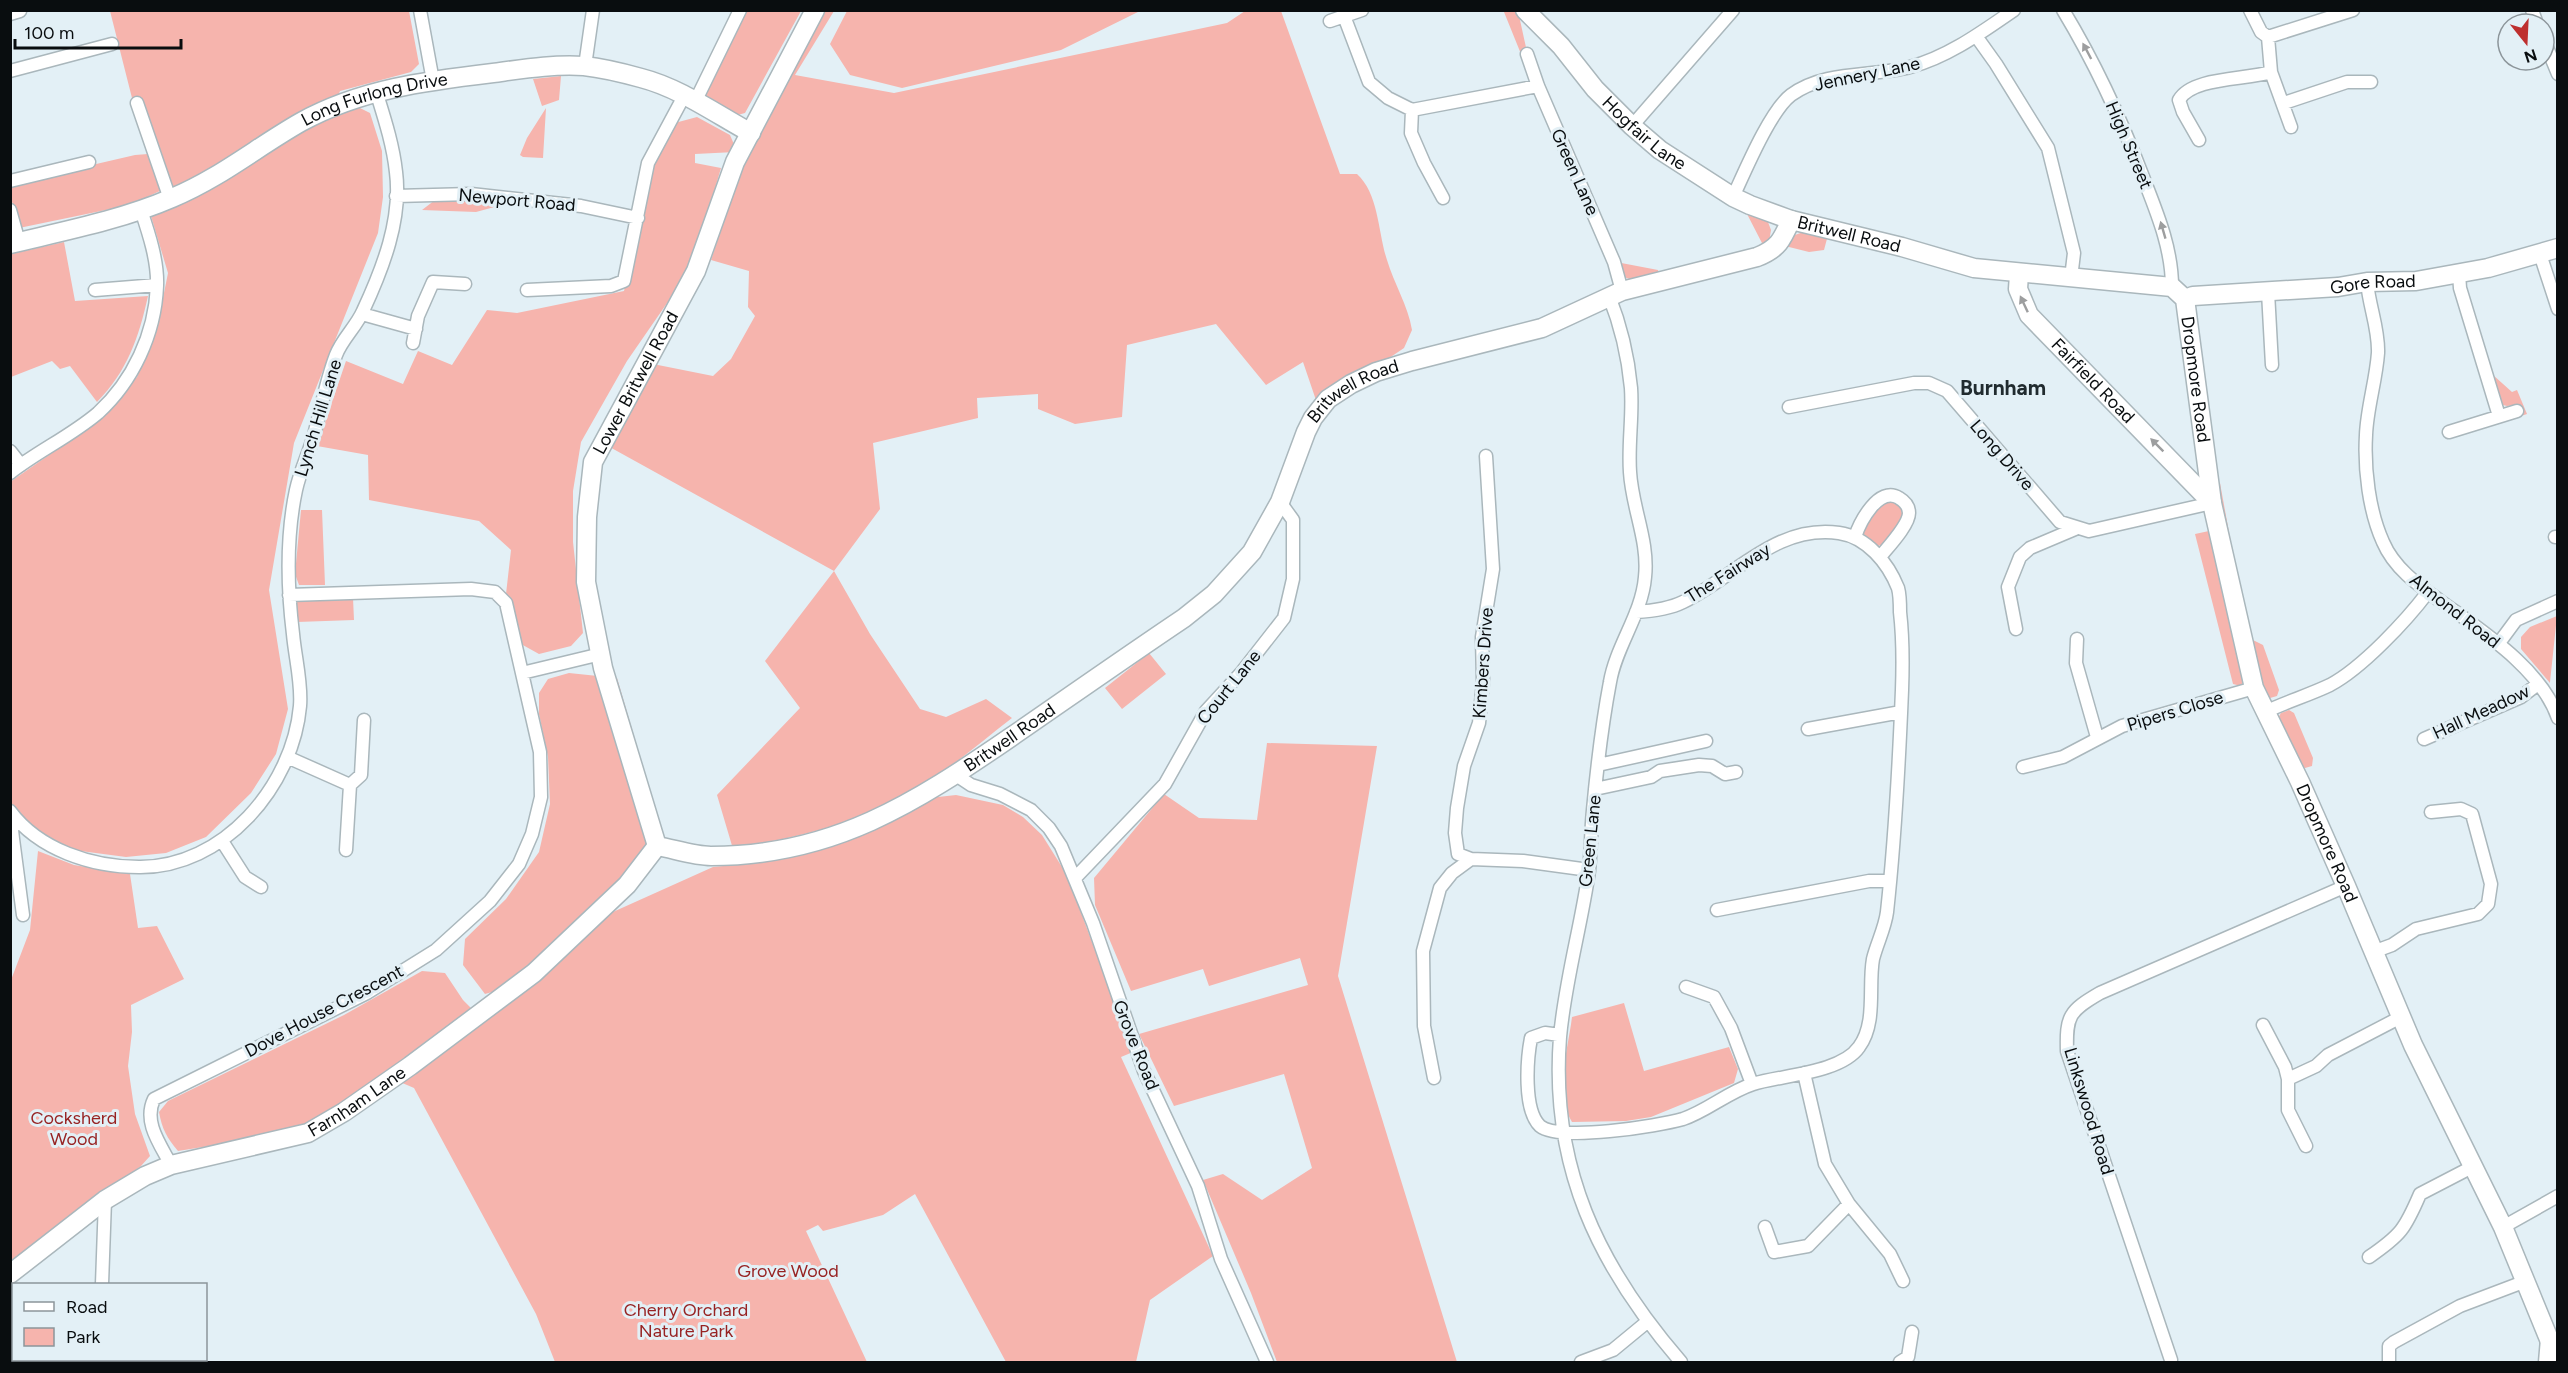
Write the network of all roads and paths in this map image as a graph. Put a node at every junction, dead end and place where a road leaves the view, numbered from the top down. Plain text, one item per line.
1 (420, 10) edge
2 (593, 10) edge
3 (740, 10) edge
4 (815, 10) edge
5 (1362, 10) edge
6 (1525, 10) edge
7 (1733, 10) edge
8 (2014, 10) edge
9 (2062, 10) edge
10 (2250, 10) edge
11 (2353, 10) edge
12 (20, 11) edge
13 (10, 14) edge
14 (1344, 16) junction
15 (1330, 21) dead end
16 (1976, 36) junction
17 (2268, 37) junction
18 (112, 44) dead end
19 (1527, 54) dead end
20 (585, 66) junction
21 (10, 71) edge
22 (2271, 72) junction
23 (433, 81) junction
24 (2371, 82) dead end
25 (1538, 86) junction
26 (376, 91) junction
27 (689, 99) junction
28 (137, 103) dead end
29 (2284, 103) junction
30 (1412, 110) junction
31 (1632, 126) junction
32 (2290, 127) dead end
33 (751, 133) junction
34 (2199, 140) dead end
35 (89, 162) dead end
36 (10, 181) edge
37 (396, 196) junction
38 (1733, 197) junction
39 (1443, 198) dead end
40 (170, 199) junction
41 (10, 210) edge
42 (141, 210) junction
43 (638, 218) junction
44 (1791, 220) junction
45 (15, 242) edge
46 (2558, 248) edge
47 (2540, 254) junction
48 (2019, 274) junction
49 (2459, 274) junction
50 (2071, 278) junction
51 (2367, 282) junction
52 (465, 284) dead end
53 (157, 285) junction
54 (95, 290) dead end
55 (527, 290) dead end
56 (2268, 292) junction
57 (1615, 293) junction
58 (2178, 293) junction
59 (2558, 309) edge
60 (362, 314) junction
61 (416, 329) junction
62 (413, 343) dead end
63 (2275, 357) dead end
64 (1789, 407) dead end
65 (2517, 411) dead end
66 (2499, 416) junction
67 (2449, 432) dead end
68 (10, 451) edge
69 (1486, 456) dead end
70 (16, 469) edge
71 (2208, 473) junction
72 (2189, 477) junction
73 (1280, 502) junction
74 (2212, 503) junction
75 (2075, 529) junction
76 (1855, 537) junction
77 (1880, 557) junction
78 (2428, 592) junction
79 (289, 595) junction
80 (2558, 601) edge
81 (1636, 612) junction
82 (2016, 629) dead end
83 (2077, 639) dead end
84 (2499, 643) junction
85 (600, 654) junction
86 (522, 673) junction
87 (2538, 684) junction
88 (2254, 688) junction
89 (1901, 712) junction
90 (2265, 712) junction
91 (2557, 713) edge
92 (363, 720) dead end
93 (1808, 729) dead end
94 (2097, 737) junction
95 (2424, 739) dead end
96 (1706, 741) dead end
97 (287, 757) junction
98 (1598, 765) junction
99 (2023, 767) dead end
100 (1736, 772) dead end
101 (956, 775) junction
102 (350, 785) junction
103 (1595, 789) junction
104 (2431, 812) dead end
105 (13, 815) edge
106 (222, 841) junction
107 (657, 846) junction
108 (346, 850) dead end
109 (1470, 859) junction
110 (1589, 870) junction
111 (1076, 877) junction
112 (1889, 881) junction
113 (2346, 886) junction
114 (261, 887) dead end
115 (1717, 910) dead end
116 (23, 915) dead end
117 (2373, 952) junction
118 (1686, 987) dead end
119 (2401, 1017) junction
120 (2263, 1025) dead end
121 (1560, 1035) junction
122 (1804, 1073) junction
123 (1434, 1078) dead end
124 (2288, 1078) junction
125 (1752, 1084) junction
126 (1565, 1133) junction
127 (2306, 1146) dead end
128 (171, 1165) junction
129 (2474, 1166) junction
130 (2558, 1196) edge
131 (105, 1200) junction
132 (1849, 1204) junction
133 (1765, 1227) dead end
134 (2503, 1227) junction
135 (2369, 1257) dead end
136 (10, 1274) edge
137 (1903, 1281) dead end
138 (2526, 1281) junction
139 (102, 1283) edge
140 (1647, 1322) junction
141 (1912, 1332) dead end
142 (2547, 1338) junction
143 (2171, 1360) edge
144 (2558, 1361) edge
145 (1267, 1362) edge
146 (1581, 1362) edge
147 (1681, 1362) edge
148 (1900, 1362) edge
149 (2389, 1362) edge
150 (2545, 1362) edge

1 - 23 street
2 - 20 street
3 - 27 street
4 - 33 street, Lower Britwell Road
5 - 14 street
6 - 31 street, Hogfair Lane
7 - 31 street
8 - 16 street, Jennery Lane
58 -> 9 street, High Street
10 - 17 street
11 - 17 street
12 - 13 street
14 - 15 street
14 - 30 street
16 - 38 street, Jennery Lane
16 - 50 street
17 - 22 street
18 - 21 street
19 - 25 street, Green Lane
20 - 23 street, Long Furlong Drive
20 - 27 street, Long Furlong Drive
22 - 29 street
22 - 34 street
23 - 26 street, Long Furlong Drive
24 - 29 street
25 - 30 street
25 - 57 street, Green Lane
26 - 37 street, Lynch Hill Lane
26 - 40 street, Long Furlong Drive
27 - 33 street, Long Furlong Drive
27 - 43 street
28 - 40 street
29 - 32 street
30 - 39 street
31 - 38 street, Hogfair Lane
33 - 85 street, Lower Britwell Road
35 - 36 street
37 - 43 street, Newport Road
37 - 60 street, Lynch Hill Lane
38 - 44 street, Hogfair Lane
40 - 42 street, Long Furlong Drive
41 - 45 street
42 - 45 street, Long Furlong Drive
42 - 53 street
43 - 55 street
44 - 48 street, Britwell Road
44 - 57 street, Britwell Road
46 - 47 street, Gore Road
47 - 49 street, Gore Road
47 - 59 street
48 - 50 street, Britwell Road
72 -> 48 street, Fairfield Road
49 - 51 street, Gore Road
49 - 66 street
50 - 58 street, Britwell Road
51 - 56 street, Gore Road
51 - 78 street, Almond Road
52 - 61 street
53 - 54 street
53 - 70 street
56 - 58 street, Gore Road
56 - 63 street
57 - 73 street, Britwell Road
57 - 81 street, Green Lane
58 - 71 street, Dropmore Road
60 - 61 street
60 - 79 street, Lynch Hill Lane
61 - 62 street
64 - 75 street, Long Drive
65 - 66 street
66 - 67 street
68 - 70 street
69 - 109 street, Kimbers Drive
71 - 72 street
71 - 74 street, Dropmore Road
72 - 74 street, Fairfield Road
73 - 101 street, Britwell Road
73 - 111 street, Court Lane
74 - 75 street
74 - 88 street, Dropmore Road
75 - 82 street
76 - 77 street, The Fairway
76 - 77 street
76 - 81 street, The Fairway
77 - 89 street, The Fairway
78 - 84 street, Almond Road
78 - 90 street
79 - 86 street, Dove House Crescent
79 - 97 street, Lynch Hill Lane
80 - 84 street
81 - 98 street, Green Lane
83 - 94 street
84 - 87 street, Almond Road
85 - 86 street
85 - 107 street, Lower Britwell Road
86 - 128 street, Dove House Crescent
87 - 91 street, Almond Road
87 - 95 street, Hall Meadow
88 - 90 street, Dropmore Road
88 - 94 street, Pipers Close
89 - 93 street
89 - 112 street, The Fairway
90 - 113 street, Dropmore Road
92 - 102 street
94 - 99 street, Pipers Close
96 - 98 street
97 - 102 street
97 - 106 street, Lynch Hill Lane
98 - 103 street, Green Lane
100 - 103 street
101 - 107 street, Britwell Road
101 - 111 street, Grove Road
102 - 108 street
103 - 110 street, Green Lane
104 - 117 street
105 - 106 street, Lynch Hill Lane
105 - 116 street
106 - 114 street
107 - 128 street, Farnham Lane
109 - 110 street
109 - 123 street
110 - 121 street, Green Lane
111 - 145 street, Grove Road
112 - 115 street
112 - 122 street, The Fairway
113 - 117 street, Dropmore Road
113 - 143 street, Linkswood Road
117 - 119 street, Dropmore Road
118 - 125 street
119 - 124 street
119 - 129 street, Dropmore Road
120 - 124 street
121 - 126 street, Green Lane
121 - 126 street
122 - 125 street, The Fairway
122 - 132 street
124 - 127 street
125 - 126 street, The Fairway
126 - 140 street, Green Lane
128 - 131 street, Farnham Lane
129 - 134 street, Dropmore Road
129 - 135 street
130 - 134 street
131 - 136 street, Farnham Lane
131 - 139 street
132 - 133 street
132 - 137 street
134 - 138 street, Dropmore Road
138 - 142 street, Dropmore Road
138 - 149 street
140 - 146 street
140 - 147 street, Green Lane
141 - 148 street
142 - 144 street, Dropmore Road
142 - 150 street

